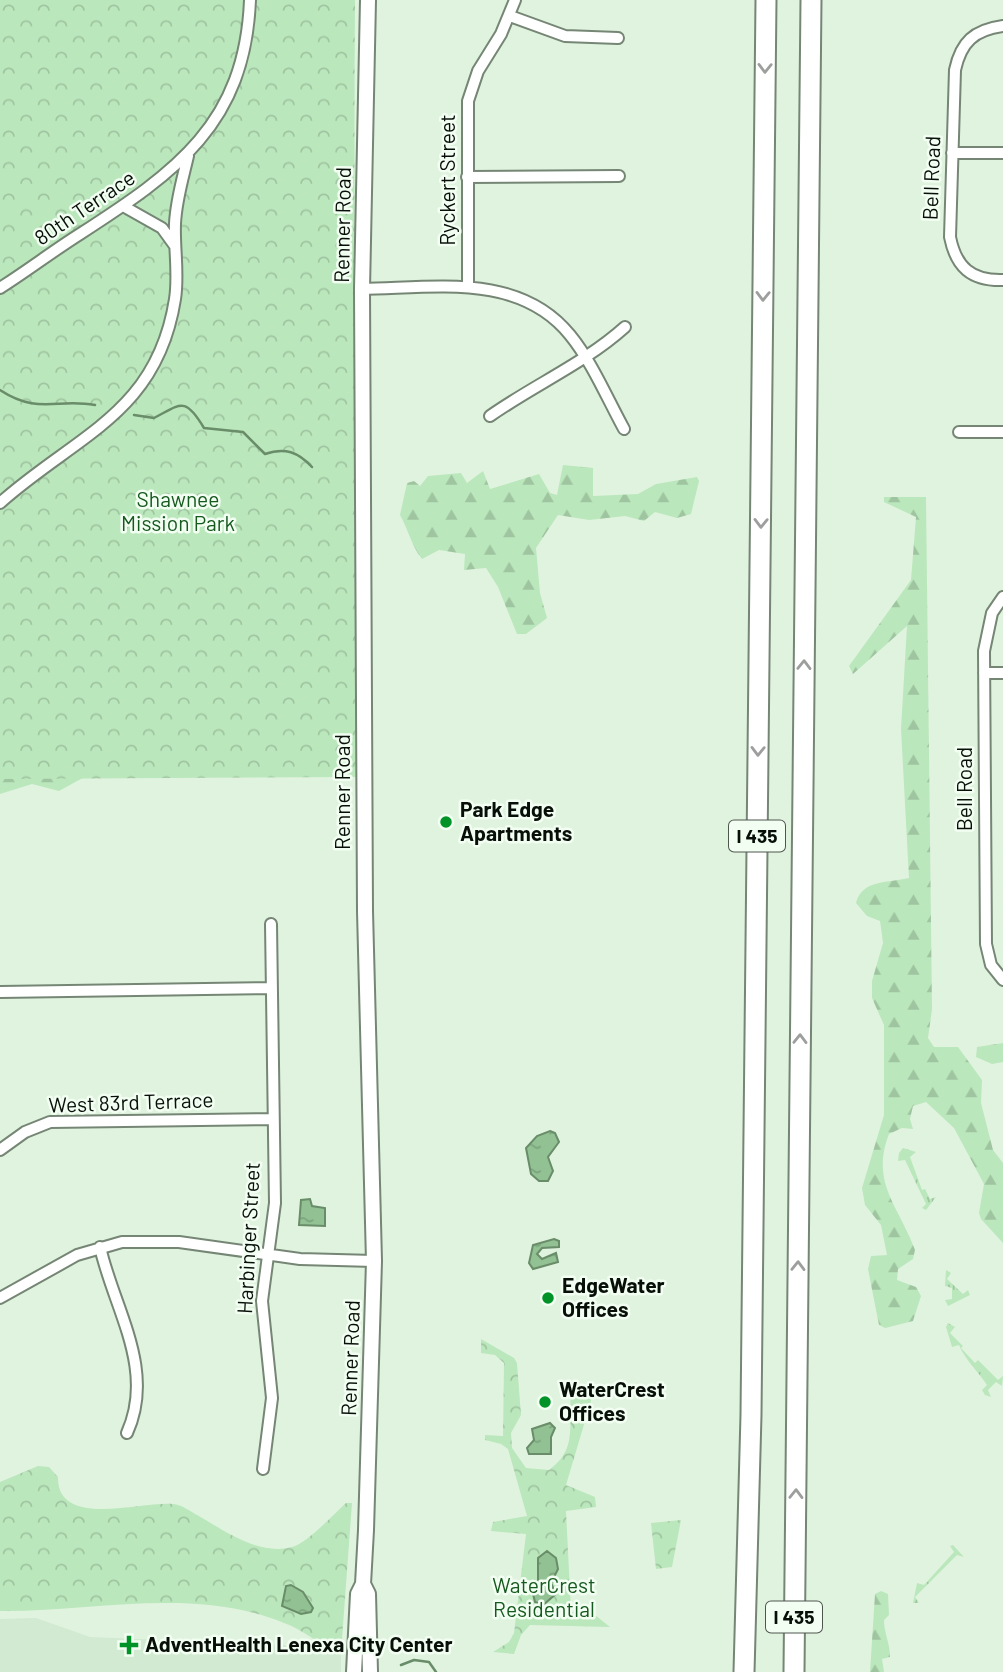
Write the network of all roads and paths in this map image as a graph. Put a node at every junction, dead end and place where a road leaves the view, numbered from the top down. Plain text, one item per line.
1 (250, 0) edge
2 (368, 0) edge
3 (515, 0) edge
4 (766, 0) edge
5 (811, 0) edge
6 (510, 16) junction
7 (1003, 26) edge
8 (618, 38) dead end
9 (953, 153) junction
10 (1003, 153) edge
11 (188, 156) junction
12 (619, 176) dead end
13 (467, 177) junction
14 (123, 206) junction
15 (176, 247) junction
16 (1003, 281) edge
17 (0, 288) edge
18 (468, 288) junction
19 (362, 289) junction
20 (625, 327) dead end
21 (585, 357) junction
22 (490, 416) dead end
23 (624, 429) dead end
24 (959, 432) dead end
25 (1003, 432) edge
26 (0, 503) edge
27 (1003, 597) edge
28 (984, 673) junction
29 (1003, 673) edge
30 (271, 924) dead end
31 (1003, 980) edge
32 (270, 988) junction
33 (0, 992) edge
34 (272, 1119) junction
35 (0, 1150) edge
36 (100, 1247) junction
37 (269, 1255) junction
38 (374, 1261) junction
39 (0, 1298) edge
40 (127, 1433) dead end
41 (262, 1469) dead end
42 (363, 1584) junction
43 (354, 1672) edge
44 (370, 1672) edge
45 (744, 1672) edge
46 (794, 1672) edge

1 - 11 street
2 - 19 main road, Renner Road
3 - 6 street, Ryckert Street
4 -> 45 highway, I 435
46 -> 5 highway, I 435
6 - 8 street
6 - 13 street, Ryckert Street
7 - 9 street, Bell Road
9 - 10 street
9 - 16 street, Bell Road
11 - 14 street, 80th Terrace
11 - 15 street
12 - 13 street
13 - 18 street, Ryckert Street
14 - 15 street
14 - 17 street, 80th Terrace
15 - 26 street
18 - 19 street
18 - 21 street
19 - 38 main road, Renner Road
20 - 21 street
21 - 22 street
21 - 23 street
24 - 25 street
27 - 28 street, Bell Road
28 - 29 street
28 - 31 street, Bell Road
30 - 32 street, Harbinger Street
32 - 33 street
32 - 34 street, Harbinger Street
34 - 35 street, West 83rd Terrace
34 - 37 street, Harbinger Street
36 - 37 street
36 - 39 street
36 - 40 street
37 - 38 street
37 - 41 street, Harbinger Street
38 - 42 main road, Renner Road
42 - 43 main road, Renner Road
42 - 44 main road, Renner Road

